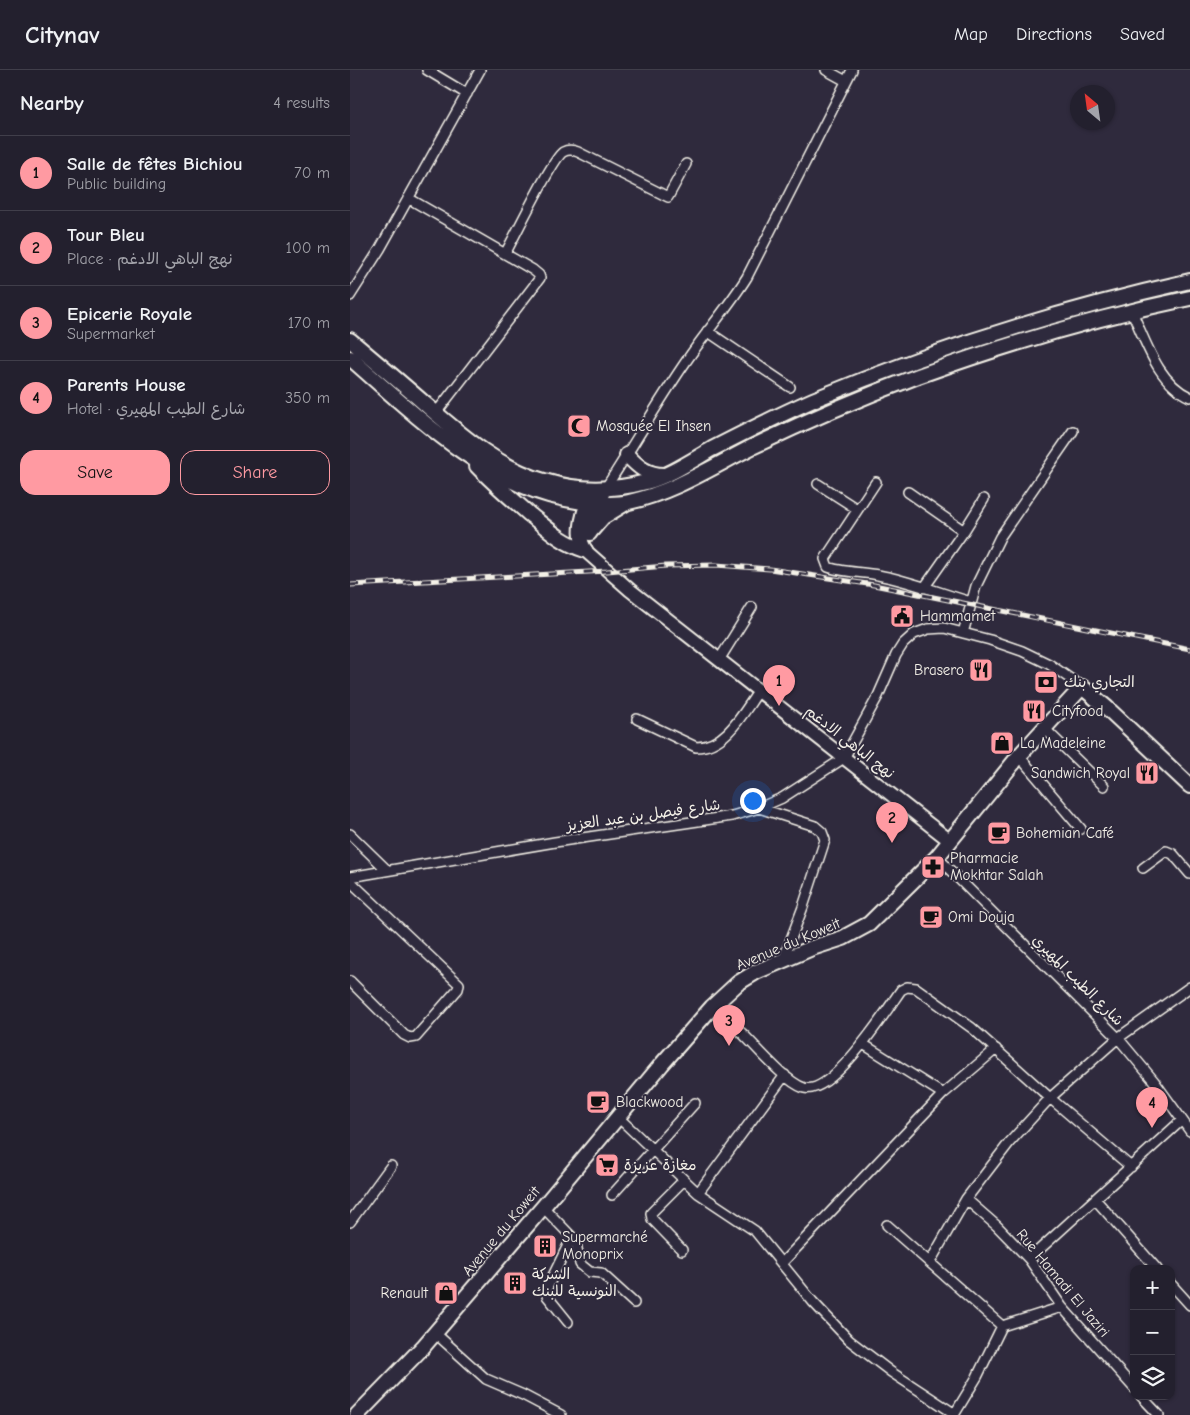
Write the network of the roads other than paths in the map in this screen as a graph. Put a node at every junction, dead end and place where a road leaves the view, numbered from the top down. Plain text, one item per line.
1 (427, 70) edge
2 (480, 70) edge
3 (826, 70) edge
4 (852, 70) edge
5 (846, 81) junction
6 (466, 94) junction
7 (686, 164) dead end
8 (408, 198) junction
9 (505, 254) junction
10 (1190, 281) edge
11 (350, 296) edge
12 (1190, 298) edge
13 (1132, 312) junction
14 (707, 331) junction
15 (350, 340) edge
16 (350, 358) edge
17 (790, 387) dead end
18 (1190, 397) edge
19 (436, 413) junction
20 (1073, 431) dead end
21 (466, 454) junction
22 (627, 455) junction
23 (664, 475) junction
24 (876, 482) dead end
25 (818, 484) dead end
26 (908, 492) dead end
27 (596, 496) junction
28 (984, 500) dead end
29 (627, 502) junction
30 (857, 509) junction
31 (964, 531) junction
32 (590, 532) junction
33 (588, 553) junction
34 (924, 588) junction
35 (972, 602) junction
36 (752, 608) dead end
37 (963, 633) junction
38 (719, 660) junction
39 (1082, 687) junction
40 (758, 692) junction
41 (637, 719) dead end
42 (1044, 728) junction
43 (1019, 756) junction
44 (844, 758) junction
45 (1104, 786) dead end
46 (1190, 786) edge
47 (759, 808) junction
48 (1081, 829) dead end
49 (350, 834) edge
50 (949, 840) junction
51 (937, 857) junction
52 (1143, 868) dead end
53 (387, 870) junction
54 (1190, 874) edge
55 (350, 879) edge
56 (783, 960) junction
57 (350, 981) edge
58 (1190, 987) edge
59 (712, 1007) junction
60 (1118, 1038) junction
61 (863, 1044) junction
62 (996, 1049) junction
63 (785, 1075) junction
64 (943, 1094) junction
65 (1050, 1098) junction
66 (695, 1103) dead end
67 (618, 1117) junction
68 (1182, 1120) junction
69 (1190, 1131) edge
70 (653, 1150) junction
71 (391, 1166) dead end
72 (1131, 1167) junction
73 (684, 1180) junction
74 (698, 1192) junction
75 (612, 1195) dead end
76 (966, 1199) junction
77 (1095, 1199) junction
78 (543, 1207) junction
79 (350, 1222) edge
80 (887, 1225) dead end
81 (572, 1237) junction
82 (682, 1250) dead end
83 (1029, 1259) junction
84 (930, 1262) junction
85 (782, 1263) junction
86 (1154, 1265) edge
87 (1175, 1289) edge
88 (634, 1302) dead end
89 (1190, 1306) edge
90 (1062, 1307) junction
91 (568, 1322) dead end
92 (1002, 1326) junction
93 (435, 1333) junction
94 (1130, 1384) edge
95 (1145, 1400) edge
96 (358, 1415) edge
97 (561, 1415) edge
98 (954, 1415) edge
99 (1159, 1415) edge

1 - 6 street
2 - 6 street
3 - 5 street
4 - 5 street
5 - 14 street
6 - 8 street
7 - 9 street
8 - 9 street
8 - 11 street
9 - 19 street
10 - 23 main road
12 - 13 main road
13 - 18 street
13 - 29 main road
14 - 17 street
14 - 22 street
15 - 19 main road
16 - 21 main road
19 - 27 main road
20 - 35 street
21 - 27 main road
21 - 33 main road
22 - 23 main road
22 - 27 street
23 - 27 main road
24 - 30 street
25 - 30 street
26 - 31 street
27 - 29 main road
27 - 32 main road
27 - 33 main road
28 - 31 street
29 - 32 main road
30 - 34 street
31 - 34 street
32 - 33 main road
33 - 38 main road, نهج الباهي الادغم
34 - 35 street
35 - 37 street
36 - 38 street
37 - 39 street, شارع فيصل بن عبد العزيز
37 - 44 street, شارع فيصل بن عبد العزيز
38 - 40 main road, نهج الباهي الادغم
39 - 42 main road, Avenue du Koweit
39 - 46 main road
40 - 41 street
40 - 44 main road, نهج الباهي الادغم
42 - 43 main road, Avenue du Koweit
42 - 45 street
43 - 48 street
43 - 50 main road, Avenue du Koweit
44 - 47 street, شارع فيصل بن عبد العزيز
44 - 50 main road, نهج الباهي الادغم
47 - 53 street, شارع فيصل بن عبد العزيز
47 - 56 street
49 - 53 street
50 - 51 main road, Avenue du Koweit
51 - 56 main road, Avenue du Koweit
51 - 60 street, شارع الطيب المهيري
52 - 54 street
53 - 55 street, شارع فيصل بن عبد العزيز
55 - 57 street
56 - 59 main road, Avenue du Koweit
58 - 60 street
59 - 63 street
59 - 67 main road, Avenue du Koweit
60 - 65 street
60 - 68 street, شارع الطيب المهيري
61 - 62 street
61 - 63 street
61 - 64 street
62 - 64 street
62 - 65 street
63 - 74 street
64 - 85 street
65 - 72 street
65 - 76 street
66 - 70 street
67 - 70 street
67 - 78 main road, Avenue du Koweit
68 - 69 street, شارع الطيب المهيري
68 - 72 street
70 - 73 street
70 - 75 street
71 - 79 street
72 - 77 street
73 - 74 street
73 - 82 street
74 - 85 street
76 - 83 street, Rue Hamadi El Jaziri
76 - 84 street
77 - 83 street
77 - 86 street
78 - 81 street
78 - 93 main road, Avenue du Koweit
80 - 84 street
81 - 88 street
81 - 91 street
83 - 90 street, Rue Hamadi El Jaziri
84 - 92 street
85 - 98 street
87 - 89 street
90 - 92 street
90 - 94 street, Rue Hamadi El Jaziri
92 - 98 street
93 - 96 main road, Avenue du Koweit
93 - 97 street
95 - 99 street

